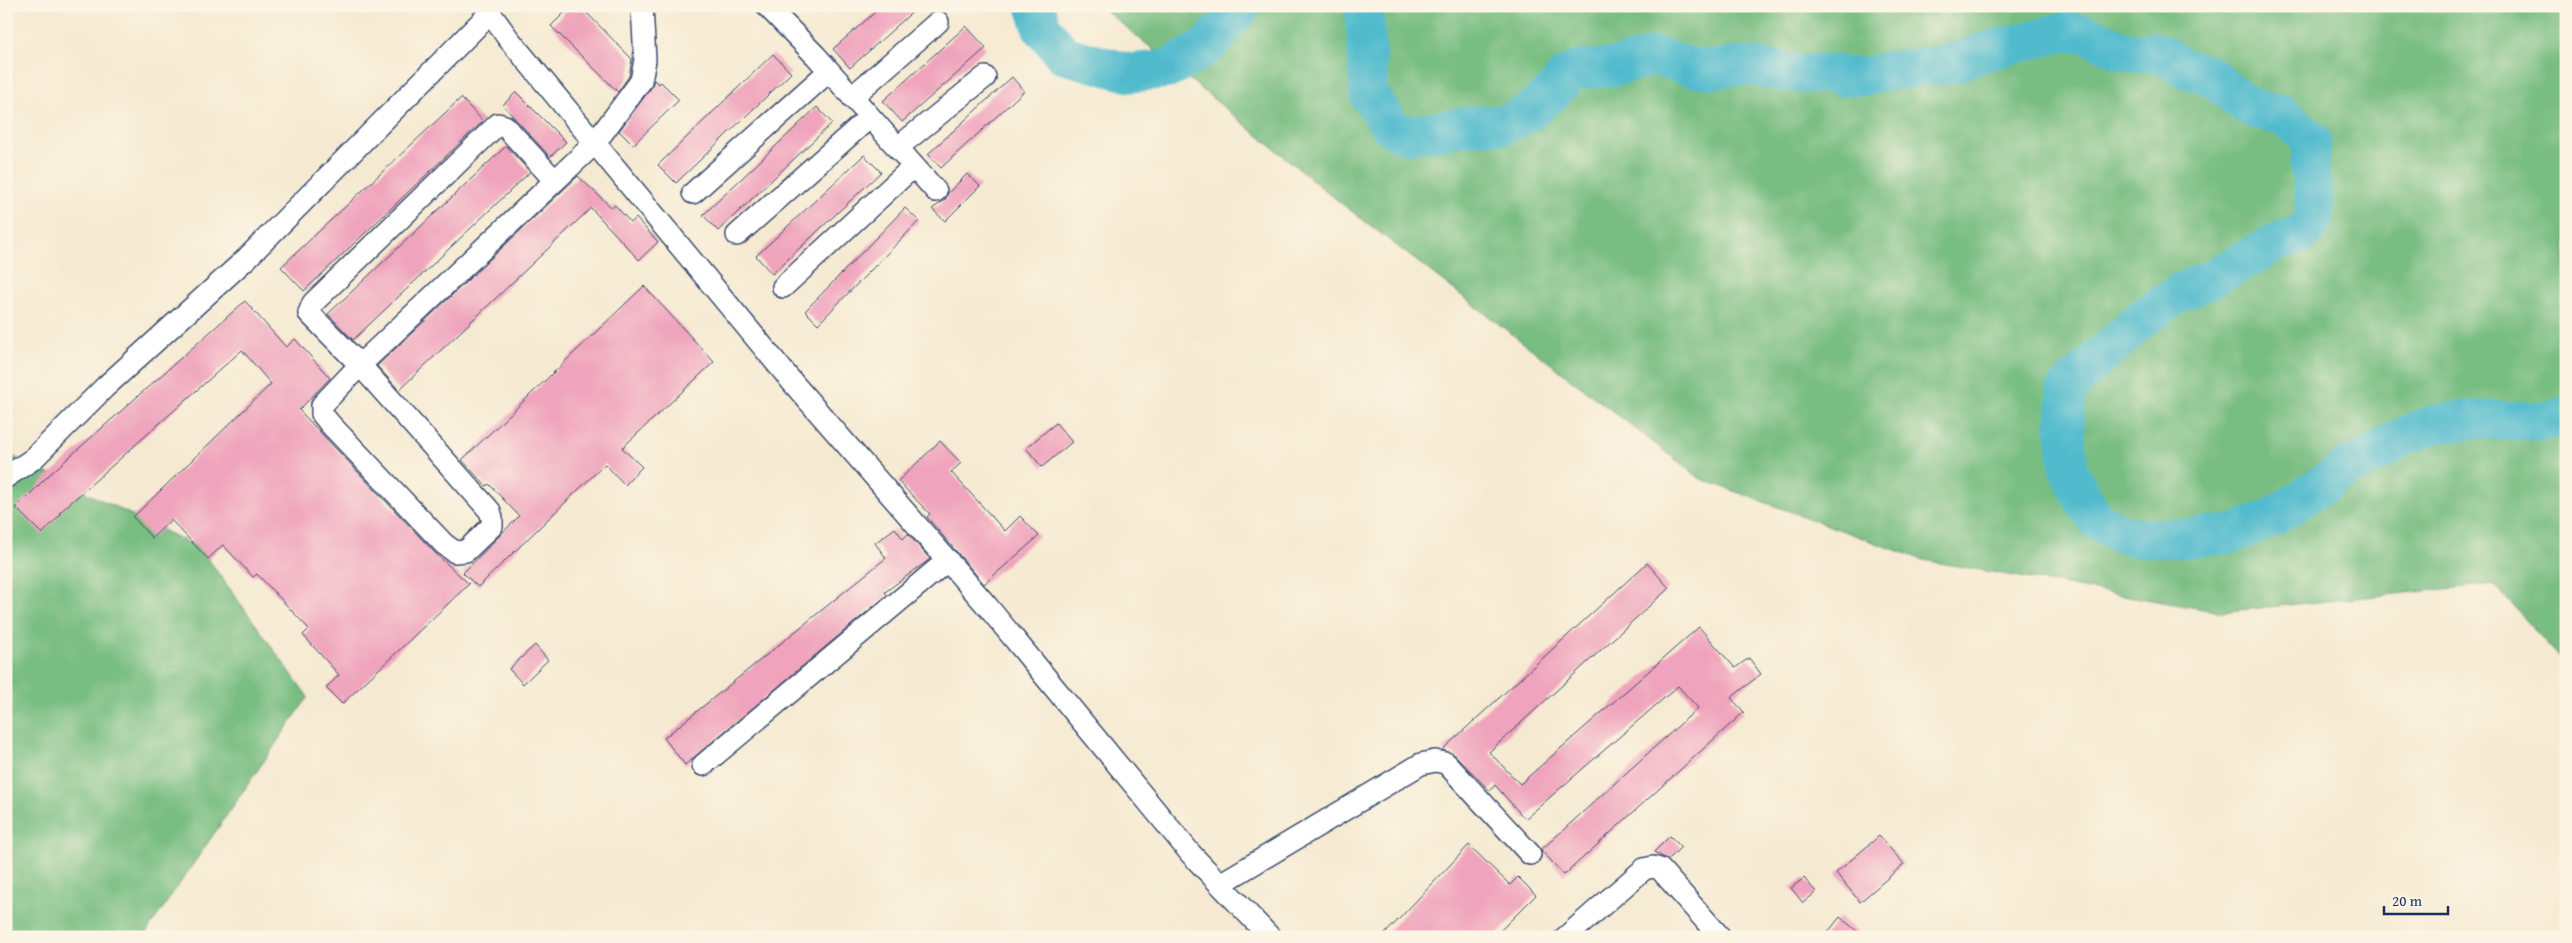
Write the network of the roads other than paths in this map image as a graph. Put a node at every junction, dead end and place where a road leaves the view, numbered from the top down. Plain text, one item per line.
1 (642, 6) edge
2 (767, 6) edge
3 (491, 9) edge
4 (938, 22) dead end
5 (829, 71) junction
6 (985, 77) dead end
7 (852, 97) junction
8 (870, 117) junction
9 (595, 143) junction
10 (897, 148) junction
11 (914, 166) junction
12 (554, 181) junction
13 (936, 191) dead end
14 (693, 193) dead end
15 (737, 235) dead end
16 (783, 287) dead end
17 (360, 365) junction
18 (6, 477) edge
19 (948, 560) junction
20 (703, 765) dead end
21 (1530, 854) dead end
22 (1220, 884) junction
23 (1270, 937) edge
24 (1566, 937) edge
25 (1720, 937) edge

1 - 9 street
2 - 5 street
3 - 9 street
3 - 18 street
4 - 7 street
5 - 7 street
5 - 14 street
6 - 10 street
7 - 8 street
8 - 10 street
8 - 15 street
9 - 12 street
9 - 19 street
10 - 11 street
11 - 13 street
11 - 16 street
12 - 17 street
12 - 17 street
17 - 17 street
19 - 20 street
19 - 22 street
21 - 22 street
22 - 23 street
24 - 25 street

